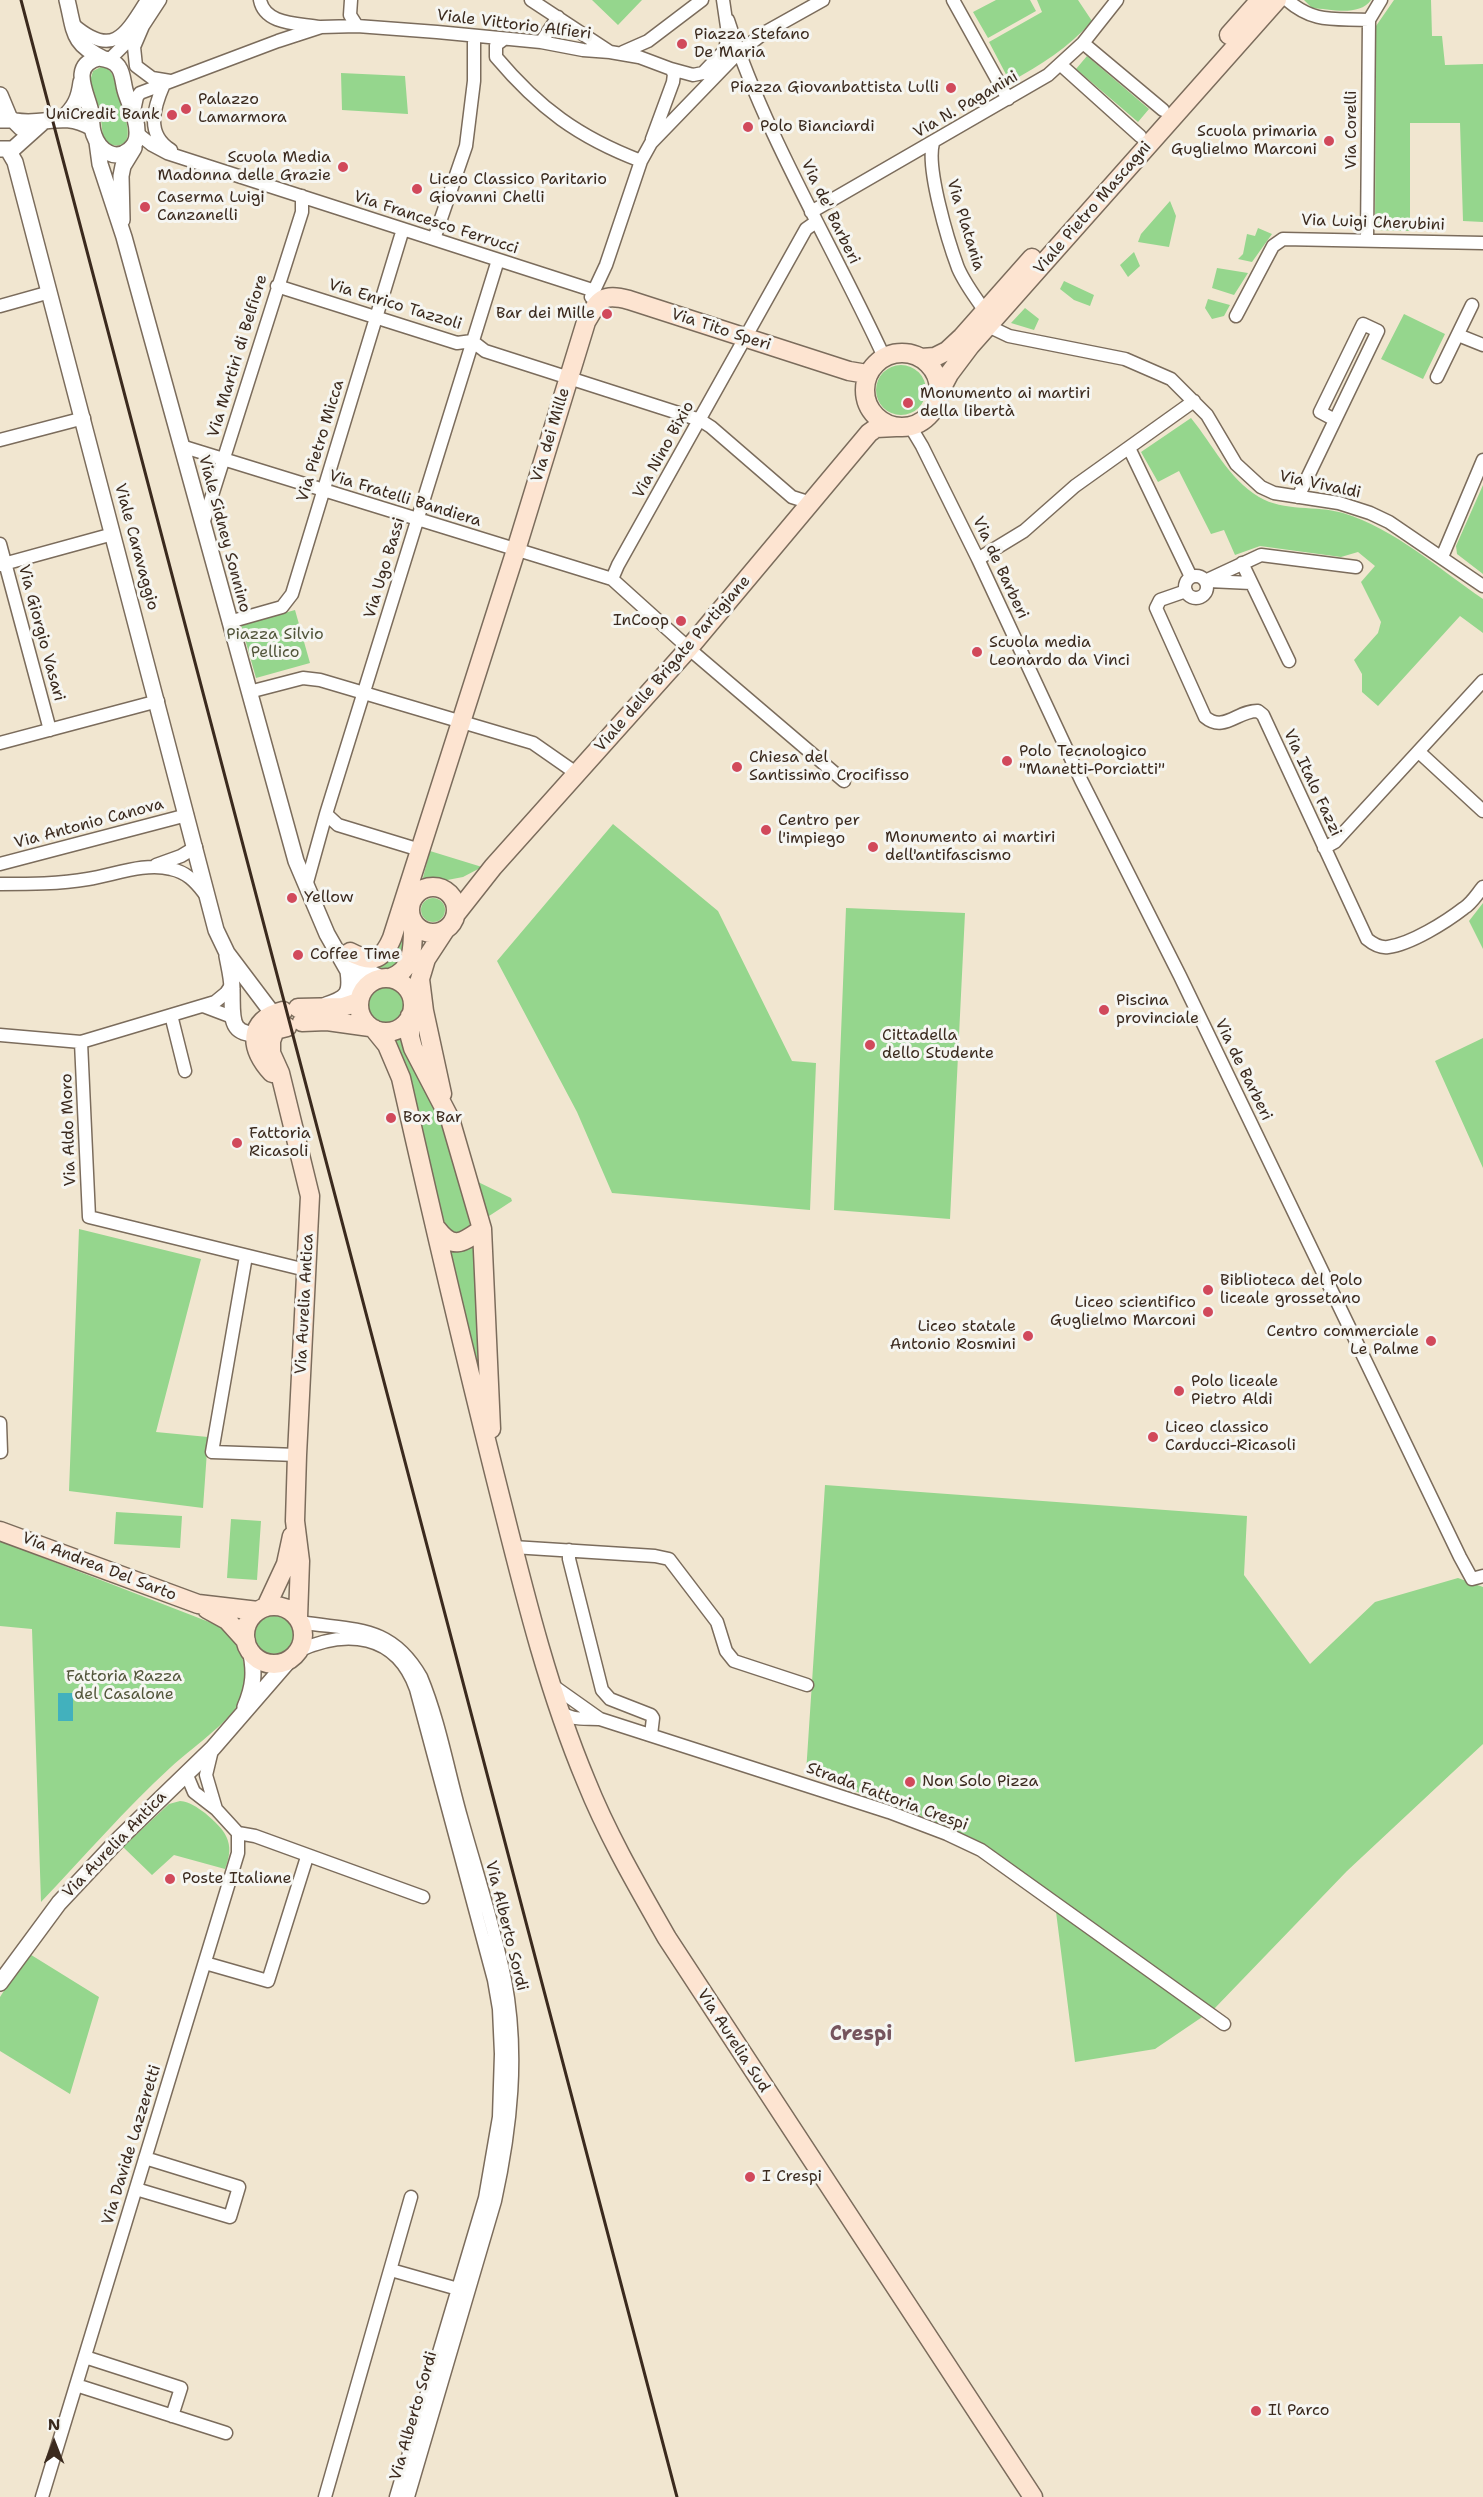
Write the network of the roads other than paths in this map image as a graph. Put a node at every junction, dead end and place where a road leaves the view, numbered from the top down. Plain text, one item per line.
1 (67, 0) edge
2 (147, 0) edge
3 (160, 0) edge
4 (260, 0) edge
5 (351, 0) edge
6 (531, 0) edge
7 (702, 0) edge
8 (723, 0) edge
9 (823, 0) edge
10 (954, 0) edge
11 (1117, 0) edge
12 (1260, 0) edge
13 (1276, 0) edge
14 (1287, 0) edge
15 (1381, 0) edge
16 (558, 17) junction
17 (728, 20) junction
18 (1369, 20) junction
19 (139, 24) junction
20 (74, 25) junction
21 (357, 26) junction
22 (321, 27) junction
23 (764, 33) junction
24 (474, 36) junction
25 (504, 39) junction
26 (541, 42) junction
27 (1083, 43) junction
28 (616, 52) junction
29 (738, 53) junction
30 (107, 59) junction
31 (1061, 64) junction
32 (671, 69) junction
33 (718, 73) junction
34 (750, 81) junction
35 (81, 82) junction
36 (167, 82) junction
37 (0, 95) edge
38 (1008, 99) junction
39 (1163, 110) junction
40 (134, 111) junction
41 (63, 118) junction
42 (8, 120) edge
43 (42, 123) junction
44 (95, 135) junction
45 (1140, 136) junction
46 (137, 137) junction
47 (22, 139) junction
48 (651, 142) junction
49 (933, 142) junction
50 (3, 150) edge
51 (185, 159) junction
52 (641, 161) junction
53 (302, 196) junction
54 (813, 217) junction
55 (403, 229) junction
56 (124, 237) junction
57 (435, 239) junction
58 (1367, 240) junction
59 (1483, 243) edge
60 (498, 260) junction
61 (277, 286) junction
62 (592, 291) junction
63 (50, 292) junction
64 (1472, 305) dead end
65 (0, 306) edge
66 (1236, 316) dead end
67 (375, 319) junction
68 (987, 319) junction
69 (586, 322) junction
70 (1458, 335) junction
71 (746, 338) junction
72 (472, 341) junction
73 (1483, 345) edge
74 (884, 357) junction
75 (921, 358) junction
76 (867, 374) junction
77 (569, 377) junction
78 (1437, 377) dead end
79 (939, 393) junction
80 (1194, 401) junction
81 (84, 418) junction
82 (700, 420) junction
83 (1335, 420) junction
84 (903, 427) junction
85 (0, 440) edge
86 (181, 446) junction
87 (1129, 448) junction
88 (223, 459) junction
89 (1483, 460) edge
90 (323, 490) junction
91 (1298, 497) junction
92 (811, 503) junction
93 (417, 519) junction
94 (203, 524) junction
95 (113, 534) junction
96 (0, 544) edge
97 (516, 550) junction
98 (1442, 557) junction
99 (978, 559) junction
100 (1242, 563) junction
101 (3, 564) edge
102 (1356, 567) dead end
103 (1191, 577) junction
104 (612, 579) junction
105 (1205, 581) junction
106 (1251, 583) junction
107 (1483, 586) edge
108 (1186, 591) junction
109 (229, 622) junction
110 (688, 648) junction
111 (1289, 661) dead end
112 (1483, 681) edge
113 (249, 692) junction
114 (364, 692) junction
115 (158, 701) junction
116 (461, 721) junction
117 (50, 730) junction
118 (0, 743) edge
119 (1419, 752) junction
120 (576, 773) junction
121 (844, 781) dead end
122 (1483, 811) edge
123 (326, 814) junction
124 (187, 815) junction
125 (196, 847) junction
126 (1324, 848) junction
127 (419, 851) junction
128 (0, 864) edge
129 (146, 868) junction
130 (491, 870) junction
131 (0, 884) edge
132 (306, 886) junction
133 (1483, 887) edge
134 (443, 889) junction
135 (417, 893) junction
136 (208, 897) junction
137 (315, 907) junction
138 (456, 914) junction
139 (413, 921) junction
140 (445, 930) junction
141 (350, 952) junction
142 (227, 953) junction
143 (348, 971) junction
144 (385, 978) junction
145 (420, 979) junction
146 (231, 984) junction
147 (360, 997) junction
148 (202, 1006) junction
149 (318, 1007) junction
150 (411, 1009) junction
151 (171, 1015) junction
152 (232, 1017) junction
153 (286, 1019) junction
154 (372, 1028) junction
155 (256, 1034) junction
156 (0, 1035) edge
157 (81, 1041) junction
158 (185, 1071) dead end
159 (284, 1091) junction
160 (443, 1105) junction
161 (482, 1228) junction
162 (437, 1229) junction
163 (246, 1256) junction
164 (306, 1270) junction
165 (0, 1423) edge
166 (1, 1452) edge
167 (297, 1455) junction
168 (494, 1473) junction
169 (295, 1521) junction
170 (0, 1531) edge
171 (513, 1547) junction
172 (569, 1550) junction
173 (1478, 1577) edge
174 (198, 1604) junction
175 (262, 1609) junction
176 (299, 1620) junction
177 (248, 1645) junction
178 (295, 1654) junction
179 (549, 1683) junction
180 (807, 1685) dead end
181 (577, 1705) junction
182 (559, 1711) junction
183 (241, 1718) junction
184 (600, 1719) junction
185 (573, 1726) junction
186 (651, 1735) junction
187 (213, 1748) junction
188 (186, 1773) junction
189 (208, 1787) junction
190 (170, 1789) junction
191 (194, 1792) junction
192 (216, 1809) junction
193 (238, 1833) junction
194 (307, 1857) junction
195 (423, 1897) dead end
196 (205, 1963) junction
197 (0, 1983) edge
198 (1224, 2024) dead end
199 (146, 2158) junction
200 (136, 2189) junction
201 (411, 2197) dead end
202 (391, 2270) junction
203 (458, 2289) junction
204 (85, 2357) junction
205 (76, 2385) junction
206 (172, 2416) junction
207 (226, 2433) dead end
208 (42, 2497) edge
209 (325, 2497) edge
210 (396, 2497) edge
211 (408, 2497) edge
212 (1033, 2497) edge

1 - 20 street
2 - 19 street
3 - 19 street
4 - 22 street
5 - 21 street
6 - 16 street
7 - 28 street
8 - 17 street
9 - 23 street, Via dei Mille
10 - 38 street
11 - 27 street, Via N. Paganini
12 - 39 main road, Viale Pietro Mascagni
13 - 68 main road, Viale Pietro Mascagni
14 - 18 street
15 - 18 street
16 - 26 street
16 - 28 street
17 - 23 street
17 - 29 street, Via de' Barberi
17 - 32 street
18 - 58 street, Via Corelli
19 - 20 street
19 - 30 street
19 - 36 street
20 - 30 street
21 - 22 street, Viale Vittorio Alfieri
21 - 24 street, Viale Vittorio Alfieri
22 - 36 street, Viale Vittorio Alfieri
23 - 29 street, Via dei Mille
24 - 25 street, Viale Vittorio Alfieri
24 - 57 street
25 - 26 street, Viale Vittorio Alfieri
25 - 52 street
26 - 28 street, Viale Vittorio Alfieri
27 - 31 street, Via N. Paganini
27 - 39 street
28 - 32 street
29 - 33 street, Via dei Mille
29 - 34 street, Via de' Barberi
30 - 35 street
30 - 40 street
31 - 38 street, Via N. Paganini
31 - 45 street
32 - 48 street
33 - 34 street
33 - 48 street, Via dei Mille
34 - 54 street, Via de' Barberi
35 - 41 street
35 - 44 street, Viale Sidney Sonnino
36 - 40 street, Viale Vittorio Alfieri
36 - 51 street
37 - 42 street
38 - 49 street, Via N. Paganini
39 - 45 main road, Viale Pietro Mascagni
40 - 46 street
41 - 43 street, Viale Caravaggio
41 - 44 street
42 - 43 street, Viale Caravaggio
42 - 47 street
43 - 47 street, Viale Caravaggio
44 - 46 street
44 - 56 street, Viale Sidney Sonnino
45 - 68 main road, Viale Pietro Mascagni
46 - 51 street, Via Francesco Ferrucci
46 - 56 street, Viale Sidney Sonnino
47 - 50 street, Viale Caravaggio
48 - 52 street, Via dei Mille
49 - 54 street, Via N. Paganini
49 - 68 street, Via Platania
50 - 63 street, Viale Caravaggio
51 - 53 street, Via Francesco Ferrucci
52 - 62 street, Via dei Mille
53 - 55 street, Via Francesco Ferrucci
53 - 61 street, Via Martiri di Belfiore
54 - 71 street, Via Nino Bixio
54 - 74 street, Via de' Barberi
55 - 57 street, Via Francesco Ferrucci
55 - 67 street, Via Pietro Micca
56 - 86 street, Viale Sidney Sonnino
57 - 60 street, Via Francesco Ferrucci
58 - 59 street, Via Luigi Cherubini
58 - 66 street, Via Luigi Cherubini
60 - 62 street, Via Francesco Ferrucci
60 - 72 street, Via Ugo Bassi
61 - 67 street, Via Enrico Tazzoli
61 - 88 street, Via Martiri di Belfiore
62 - 69 street, Via dei Mille
63 - 65 street
63 - 81 street, Viale Caravaggio
64 - 70 street
67 - 72 street, Via Enrico Tazzoli
67 - 90 street, Via Pietro Micca
68 - 75 main road, Viale Pietro Mascagni
68 - 79 main road, Viale Pietro Mascagni
68 - 80 street, Via Vivaldi
69 - 71 main road, Via Tito Speri
69 - 77 main road, Via dei Mille
70 - 73 street
70 - 78 street
71 - 76 main road, Via Tito Speri
71 - 82 street, Via Nino Bixio
72 - 77 street, Via Enrico Tazzoli
72 - 93 street, Via Ugo Bassi
74 - 75 main road
74 - 76 main road
75 - 79 main road
76 - 84 main road
77 - 82 street, Via Enrico Tazzoli
77 - 97 main road, Via dei Mille
79 - 84 main road
80 - 87 street
80 - 91 street, Via Vivaldi
81 - 85 street
81 - 95 street, Viale Caravaggio
82 - 92 street, Via Enrico Tazzoli
82 - 104 street, Via Nino Bixio
83 - 83 street
83 - 91 street
84 - 92 main road, Viale delle Brigate Partigiane
84 - 99 street, Via de Barberi
86 - 88 street, Via Fratelli Bandiera
86 - 94 street, Viale Sidney Sonnino
87 - 99 street
87 - 103 street
88 - 90 street, Via Fratelli Bandiera
88 - 94 street, Via Martiri di Belfiore
89 - 98 street
90 - 93 street, Via Fratelli Bandiera
90 - 109 street, Via Pietro Micca
91 - 98 street, Via Vivaldi
92 - 110 main road, Viale delle Brigate Partigiane
93 - 97 street, Via Fratelli Bandiera
93 - 114 street, Via Ugo Bassi
94 - 109 street, Viale Sidney Sonnino
95 - 101 street
95 - 115 street, Viale Caravaggio
96 - 101 street, Via Giorgio Vasari
97 - 104 street, Via Fratelli Bandiera
97 - 116 main road, Via dei Mille
98 - 107 street, Via Vivaldi
99 - 173 street, Via de Barberi
100 - 102 street
100 - 105 street
100 - 106 street
101 - 117 street, Via Giorgio Vasari
103 - 105 street
103 - 108 street
104 - 110 street
105 - 106 street
105 - 108 street
106 - 111 street
108 - 126 street, Via Italo Fazzi
109 - 113 street, Viale Sidney Sonnino
110 - 120 main road, Viale delle Brigate Partigiane
110 - 121 street
112 - 119 street
113 - 114 street
113 - 132 street, Viale Sidney Sonnino
114 - 116 street
114 - 123 street, Via Ugo Bassi
115 - 117 street
115 - 124 street, Viale Caravaggio
116 - 120 street
116 - 127 main road, Via dei Mille
117 - 118 street
119 - 122 street
119 - 126 street
120 - 130 main road, Viale delle Brigate Partigiane
123 - 127 street
123 - 132 street, Via Ugo Bassi
124 - 125 street, Viale Caravaggio
124 - 128 street, Via Antonio Canova
125 - 129 street
125 - 136 street, Viale Caravaggio
126 - 133 street, Via Italo Fazzi
127 - 135 main road, Via dei Mille
127 - 141 main road
129 - 131 street
129 - 136 street
130 - 134 main road
130 - 138 main road, Viale delle Brigate Partigiane
132 - 137 street, Viale Sidney Sonnino
134 - 135 main road
134 - 138 main road
135 - 139 main road
136 - 142 street, Viale Caravaggio
137 - 141 street, Viale Sidney Sonnino
137 - 143 street, Viale Sidney Sonnino
138 - 140 main road
139 - 140 main road
139 - 144 main road
140 - 145 main road
141 - 144 street, Viale Sidney Sonnino
142 - 146 street, Viale Caravaggio
142 - 153 street, Viale Caravaggio
143 - 147 street, Viale Sidney Sonnino
143 - 149 street
144 - 147 main road
144 - 150 main road
145 - 150 main road
145 - 160 main road
146 - 148 street
146 - 152 street, Viale Caravaggio
147 - 149 main road
147 - 154 main road
148 - 151 street
148 - 152 street
149 - 153 main road
150 - 154 main road
150 - 160 main road
151 - 157 street
151 - 158 street
152 - 155 street
153 - 154 main road
153 - 155 main road
153 - 159 main road, Via Aurelia Antica
154 - 162 main road
155 - 159 main road, Via Aurelia Antica
156 - 157 street
157 - 163 street, Via Aldo Moro
159 - 164 main road, Via Aurelia Antica
160 - 161 main road
161 - 162 main road
161 - 168 main road
162 - 168 main road
163 - 164 street
163 - 167 street
164 - 167 main road, Via Aurelia Antica
165 - 166 street
167 - 169 main road, Via Aurelia Antica
168 - 171 main road, Via Aurelia Sud
169 - 175 main road, Via Aurelia Antica
169 - 176 main road, Via Aurelia Antica
170 - 174 main road, Via Andrea Del Sarto
171 - 172 street
171 - 179 main road, Via Aurelia Sud
172 - 180 street
172 - 186 street
174 - 175 main road, Via Andrea Del Sarto
174 - 177 main road, Via Andrea Del Sarto
175 - 176 main road
175 - 177 main road, Via Aurelia Antica
176 - 178 main road, Via Aurelia Antica
176 - 211 street, Via Alberto Sordi
177 - 178 main road
177 - 183 street, Via Aurelia Antica
178 - 183 street, Via Aurelia Antica
178 - 203 street, Via Alberto Sordi
179 - 181 street, Strada Fattoria Crespi
179 - 182 main road, Via Aurelia Sud
181 - 182 street
181 - 184 street, Strada Fattoria Crespi
182 - 185 main road, Via Aurelia Sud
183 - 187 street, Via Aurelia Antica
184 - 185 street, Strada Fattoria Crespi
184 - 186 street, Strada Fattoria Crespi
185 - 212 main road, Via Aurelia Sud
186 - 198 street, Strada Fattoria Crespi
187 - 188 street, Via Aurelia Antica
187 - 189 street
188 - 189 street
188 - 190 street, Via Aurelia Antica
188 - 191 street
189 - 192 street
190 - 191 street
190 - 197 street, Via Aurelia Antica
191 - 192 street
192 - 193 street
193 - 194 street
193 - 196 street, Via Davide Lazzeretti
194 - 195 street
194 - 196 street
196 - 199 street, Via Davide Lazzeretti
199 - 200 street, Via Davide Lazzeretti
199 - 200 street
200 - 204 street, Via Davide Lazzeretti
201 - 202 street
202 - 203 street
202 - 209 street
203 - 210 street, Via Alberto Sordi
204 - 205 street, Via Davide Lazzeretti
204 - 206 street
205 - 206 street
205 - 208 street, Via Davide Lazzeretti
206 - 207 street

